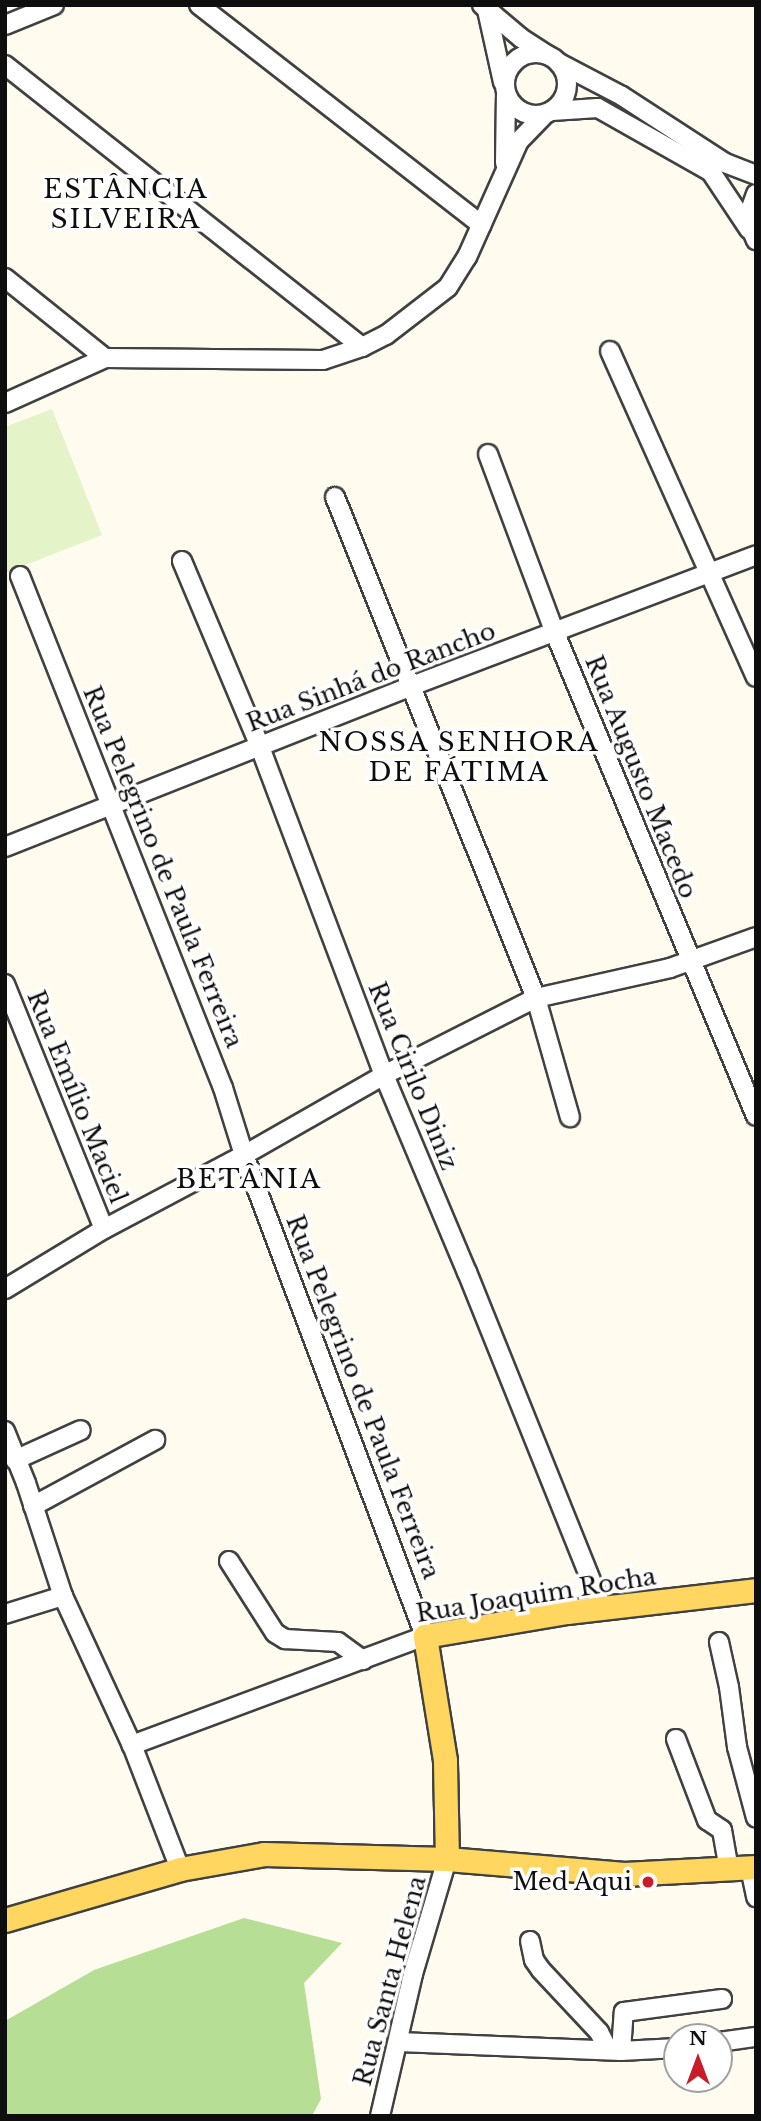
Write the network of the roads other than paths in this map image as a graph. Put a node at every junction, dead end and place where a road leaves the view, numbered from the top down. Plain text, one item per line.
1 (54, 5) edge
2 (199, 5) edge
3 (484, 8) edge
4 (5, 25) edge
5 (556, 61) junction
6 (5, 65) edge
7 (505, 91) junction
8 (548, 113) junction
9 (504, 173) junction
10 (756, 175) edge
11 (756, 194) edge
12 (482, 225) junction
13 (753, 234) edge
14 (5, 278) edge
15 (362, 347) junction
16 (610, 351) dead end
17 (105, 358) junction
18 (5, 403) edge
19 (488, 454) dead end
20 (335, 497) dead end
21 (756, 555) edge
22 (182, 561) dead end
23 (712, 572) junction
24 (20, 576) dead end
25 (555, 633) junction
26 (756, 677) edge
27 (409, 687) junction
28 (260, 747) junction
29 (109, 806) junction
30 (5, 847) edge
31 (756, 937) edge
32 (690, 961) junction
33 (5, 984) edge
34 (537, 998) junction
35 (384, 1075) junction
36 (756, 1116) edge
37 (570, 1117) dead end
38 (244, 1155) junction
39 (104, 1230) junction
40 (5, 1289) edge
41 (81, 1430) dead end
42 (5, 1431) edge
43 (155, 1440) dead end
44 (11, 1455) edge
45 (33, 1506) junction
46 (229, 1561) dead end
47 (756, 1590) edge
48 (63, 1596) junction
49 (602, 1608) junction
50 (5, 1614) edge
51 (425, 1636) junction
52 (719, 1642) dead end
53 (363, 1660) junction
54 (676, 1739) dead end
55 (132, 1745) junction
56 (756, 1818) edge
57 (447, 1859) junction
58 (745, 1868) edge
59 (180, 1869) junction
60 (756, 1897) edge
61 (5, 1920) edge
62 (530, 1941) dead end
63 (722, 1999) dead end
64 (756, 2037) edge
65 (733, 2040) edge
66 (400, 2042) junction
67 (663, 2048) edge
68 (614, 2050) junction
69 (380, 2116) edge

1 - 4 street
2 - 12 street
3 - 5 street
3 - 7 street
5 - 7 street
5 - 8 street
5 - 10 street
6 - 15 street
7 - 8 street
7 - 9 street
8 - 9 street
8 - 13 street
9 - 12 street
11 - 13 street
12 - 15 street
14 - 17 street
15 - 17 street
16 - 23 street
17 - 18 street
19 - 25 street, Rua Augusto Macedo
20 - 27 street
21 - 23 street, Rua Sinhá do Rancho
22 - 28 street, Rua Cirilo Diniz
23 - 25 street, Rua Sinhá do Rancho
23 - 26 street
24 - 29 street, Rua Pelegrino de Paula Ferreira
25 - 27 street, Rua Sinhá do Rancho
25 - 32 street, Rua Augusto Macedo
27 - 28 street, Rua Sinhá do Rancho
27 - 34 street
28 - 29 street, Rua Sinhá do Rancho
28 - 35 street, Rua Cirilo Diniz
29 - 30 street, Rua Sinhá do Rancho
29 - 38 street, Rua Pelegrino de Paula Ferreira
31 - 32 street
32 - 34 street
32 - 36 street, Rua Augusto Macedo
33 - 39 street, Rua Emílio Maciel
34 - 35 street
34 - 37 street
35 - 38 street
35 - 49 street, Rua Cirilo Diniz
38 - 39 street
38 - 51 street, Rua Pelegrino de Paula Ferreira
39 - 40 street
41 - 44 street
42 - 44 street
43 - 45 street
44 - 45 street
45 - 48 street
46 - 53 street
47 - 49 main road, Rua Joaquim Rocha
48 - 50 street
48 - 55 street
49 - 51 main road, Rua Joaquim Rocha
51 - 53 street, Rua Joaquim Rocha
51 - 57 main road, Rua Pelegrino de Paula Ferreira
52 - 56 street
53 - 55 street, Rua Joaquim Rocha
54 - 58 street
55 - 59 street
57 - 58 main road
57 - 59 main road
57 - 66 street, Rua Santa Helena
58 - 60 street
59 - 61 main road
62 - 68 street
63 - 68 street
64 - 65 street
66 - 68 street
66 - 69 street, Rua Santa Helena
67 - 68 street

